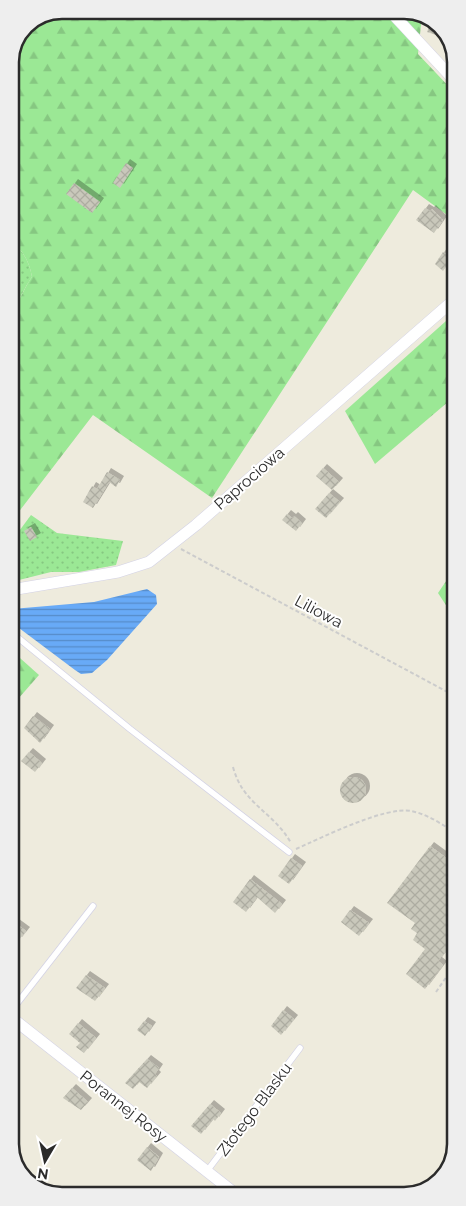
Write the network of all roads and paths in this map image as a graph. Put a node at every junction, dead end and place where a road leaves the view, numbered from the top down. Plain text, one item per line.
1 (397, 19) edge
2 (447, 72) edge
3 (447, 306) edge
4 (172, 545) junction
5 (19, 589) edge
6 (19, 639) edge
7 (447, 692) edge
8 (233, 767) dead end
9 (447, 828) edge
10 (289, 852) dead end
11 (93, 906) dead end
12 (447, 977) edge
13 (436, 992) dead end
14 (19, 1001) edge
15 (19, 1023) edge
16 (300, 1048) dead end
17 (207, 1171) junction
18 (227, 1187) edge

1 - 2 street
3 - 4 street, Paprociowa
4 - 5 street, Paprociowa
4 - 7 path, Liliowa
6 - 10 lane
8 - 9 path
11 - 14 lane
12 - 13 path
15 - 17 street, Porannej Rosy
16 - 17 lane, Złotego Blasku
17 - 18 street, Porannej Rosy

